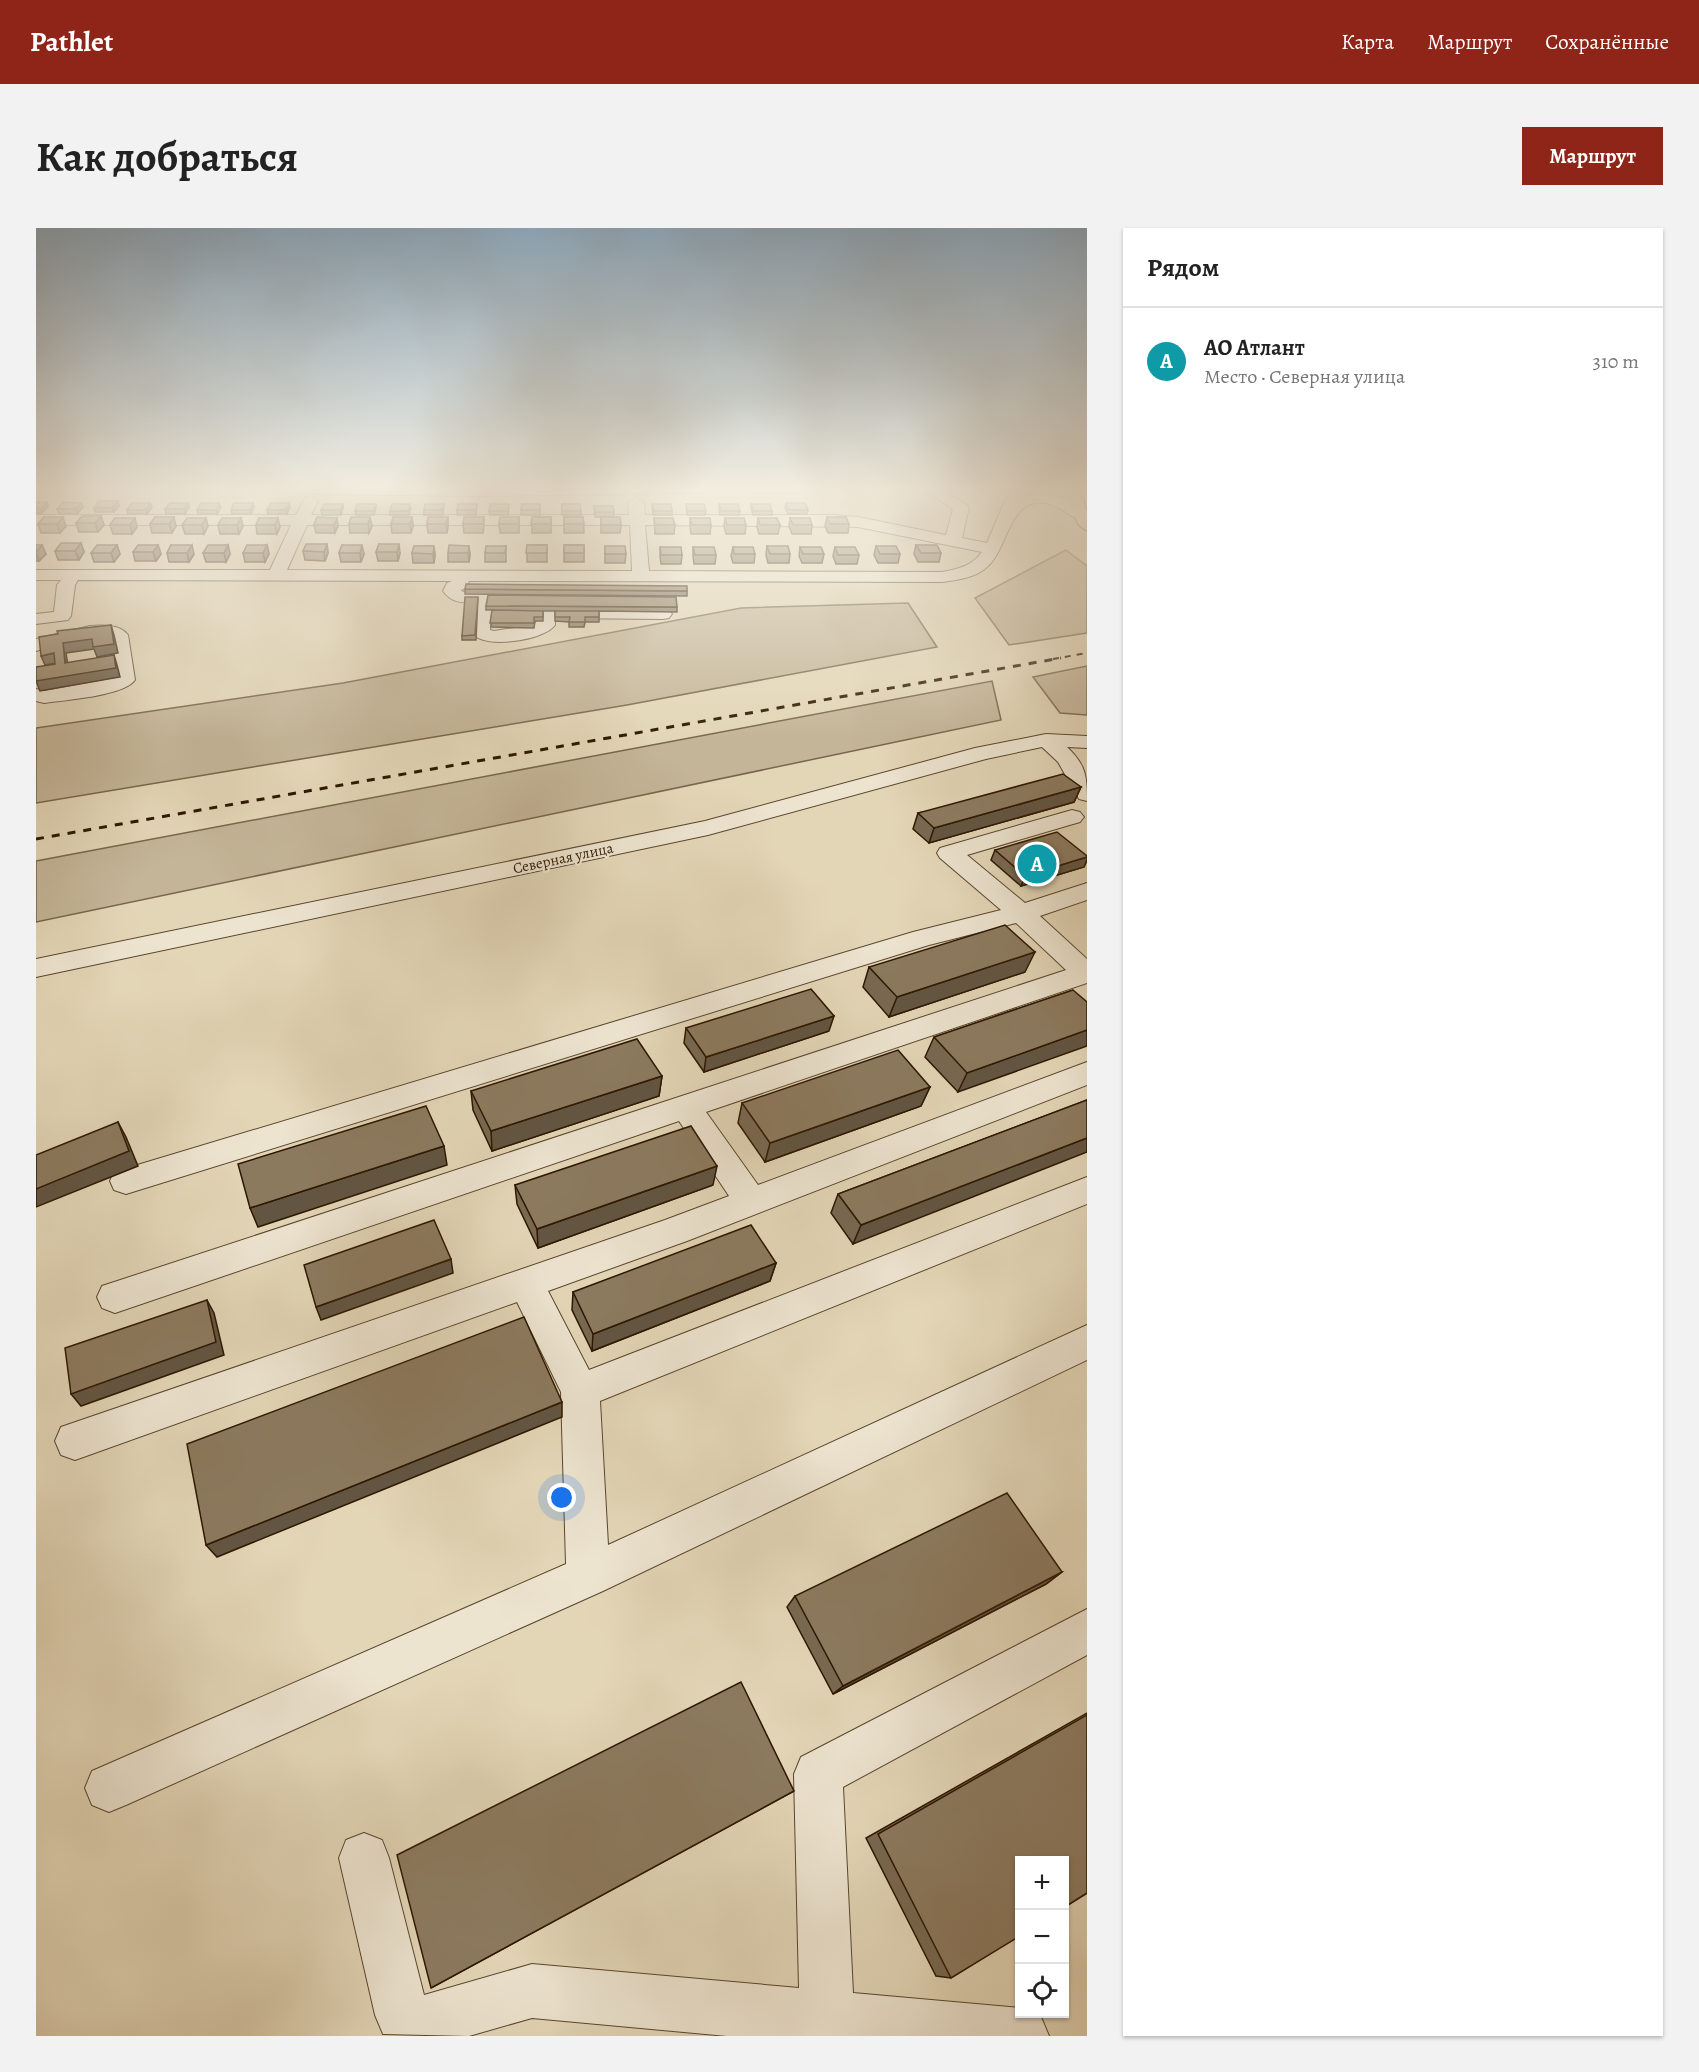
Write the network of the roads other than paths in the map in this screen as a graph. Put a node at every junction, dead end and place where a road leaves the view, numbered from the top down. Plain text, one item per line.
1 (641, 571) edge
2 (967, 571) edge
3 (73, 574) junction
4 (277, 574) joint
5 (36, 575) edge
6 (641, 575) junction
7 (461, 579) junction
8 (675, 594) junction
9 (483, 605) junction
10 (548, 613) junction
11 (62, 616) junction
12 (36, 619) edge
13 (66, 636) junction
14 (36, 645) edge
15 (36, 695) edge
16 (1046, 740) junction
17 (1087, 742) edge
18 (1087, 794) edge
19 (1072, 817) dead end
20 (1087, 891) edge
21 (1021, 913) junction
22 (36, 968) edge
23 (1086, 974) edge
24 (1087, 1073) edge
25 (685, 1106) junction
26 (126, 1180) dead end
27 (1087, 1190) edge
28 (751, 1202) junction
29 (526, 1283) junction
30 (115, 1297) dead end
31 (1087, 1342) edge
32 (580, 1391) junction
33 (75, 1441) dead end
34 (588, 1576) junction
35 (1087, 1631) edge
36 (109, 1788) dead end
37 (364, 1858) dead end
38 (828, 2018) junction
39 (1022, 2036) edge

1 - 6 street
2 - 8 street
3 - 4 street
3 - 5 street
3 - 11 street
4 - 7 street
6 - 7 street
6 - 8 street
7 - 8 street
7 - 9 street
8 - 9 street
8 - 10 street
9 - 10 street
9 - 10 street
11 - 12 street
11 - 13 street
13 - 14 street
13 - 15 street
16 - 17 street, Северная улица
16 - 18 street
16 - 22 street, Северная улица
19 - 21 street
20 - 21 street
21 - 23 street
21 - 26 street
23 - 25 street
24 - 28 street
25 - 28 street
25 - 30 street
27 - 32 street
28 - 29 street
29 - 32 street
29 - 33 street
31 - 34 street
32 - 34 street
34 - 36 street
35 - 38 street
37 - 38 street
38 - 39 street

